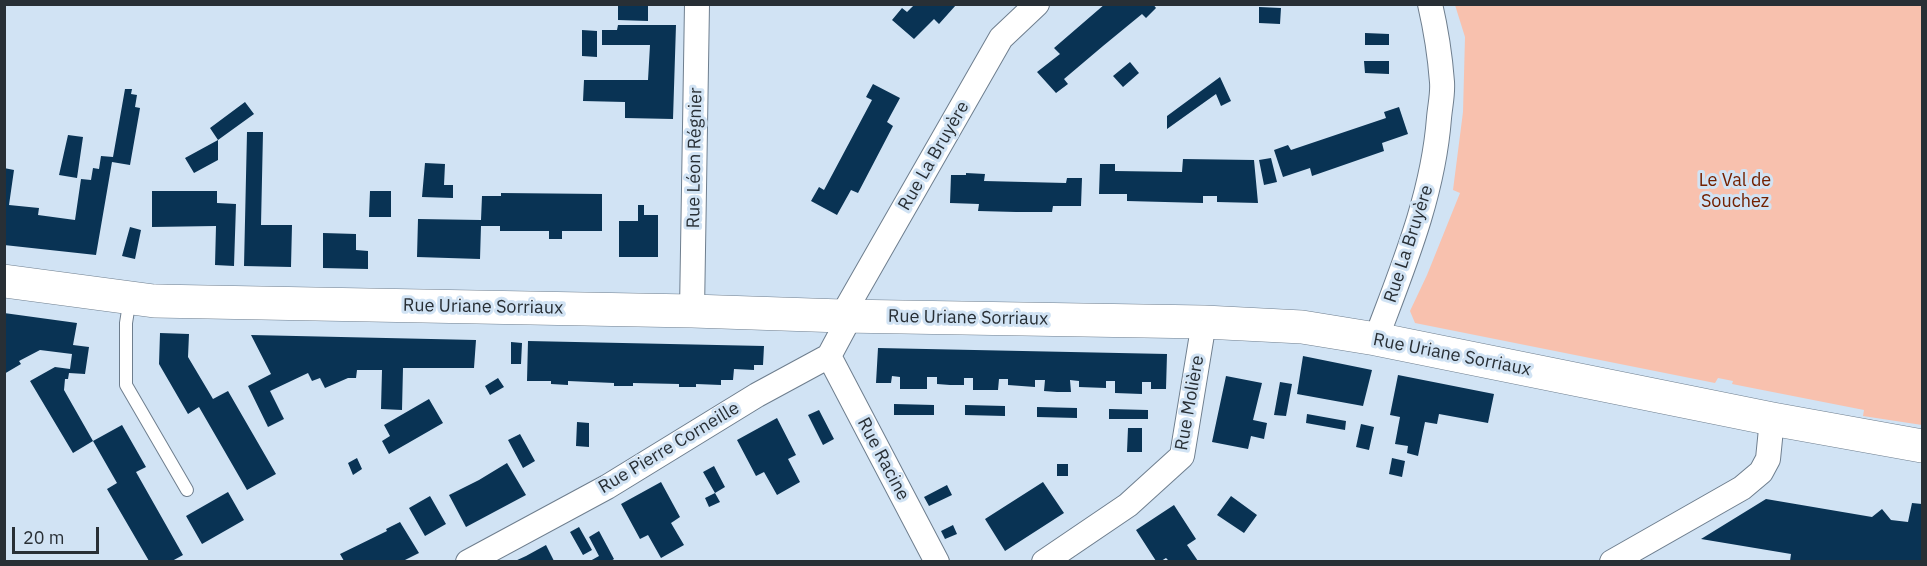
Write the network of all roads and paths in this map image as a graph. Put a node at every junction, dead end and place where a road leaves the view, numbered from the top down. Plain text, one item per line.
1 (697, 4) edge
2 (1037, 4) edge
3 (1430, 4) edge
4 (4, 281) edge
5 (130, 298) junction
6 (692, 311) junction
7 (847, 316) junction
8 (1204, 322) junction
9 (1376, 339) junction
10 (829, 356) junction
11 (1772, 419) junction
12 (1923, 446) edge
13 (187, 490) dead end
14 (468, 561) edge
15 (937, 561) edge
16 (1044, 561) edge
17 (1612, 561) edge

1 - 6 street, Rue Léon Régnier
2 - 7 street, Rue La Bruyère
3 - 9 street, Rue La Bruyère
4 - 5 street, Rue Uriane Sorriaux
5 - 6 street, Rue Uriane Sorriaux
5 - 13 lane
6 - 7 street, Rue Uriane Sorriaux
7 - 8 street, Rue Uriane Sorriaux
7 - 10 street
8 - 9 street, Rue Uriane Sorriaux
8 - 16 street, Rue Molière
9 - 11 street, Rue Uriane Sorriaux
10 - 14 street, Rue Pierre Corneille
10 - 15 street, Rue Racine
11 - 12 street, Rue Uriane Sorriaux
11 - 17 street

